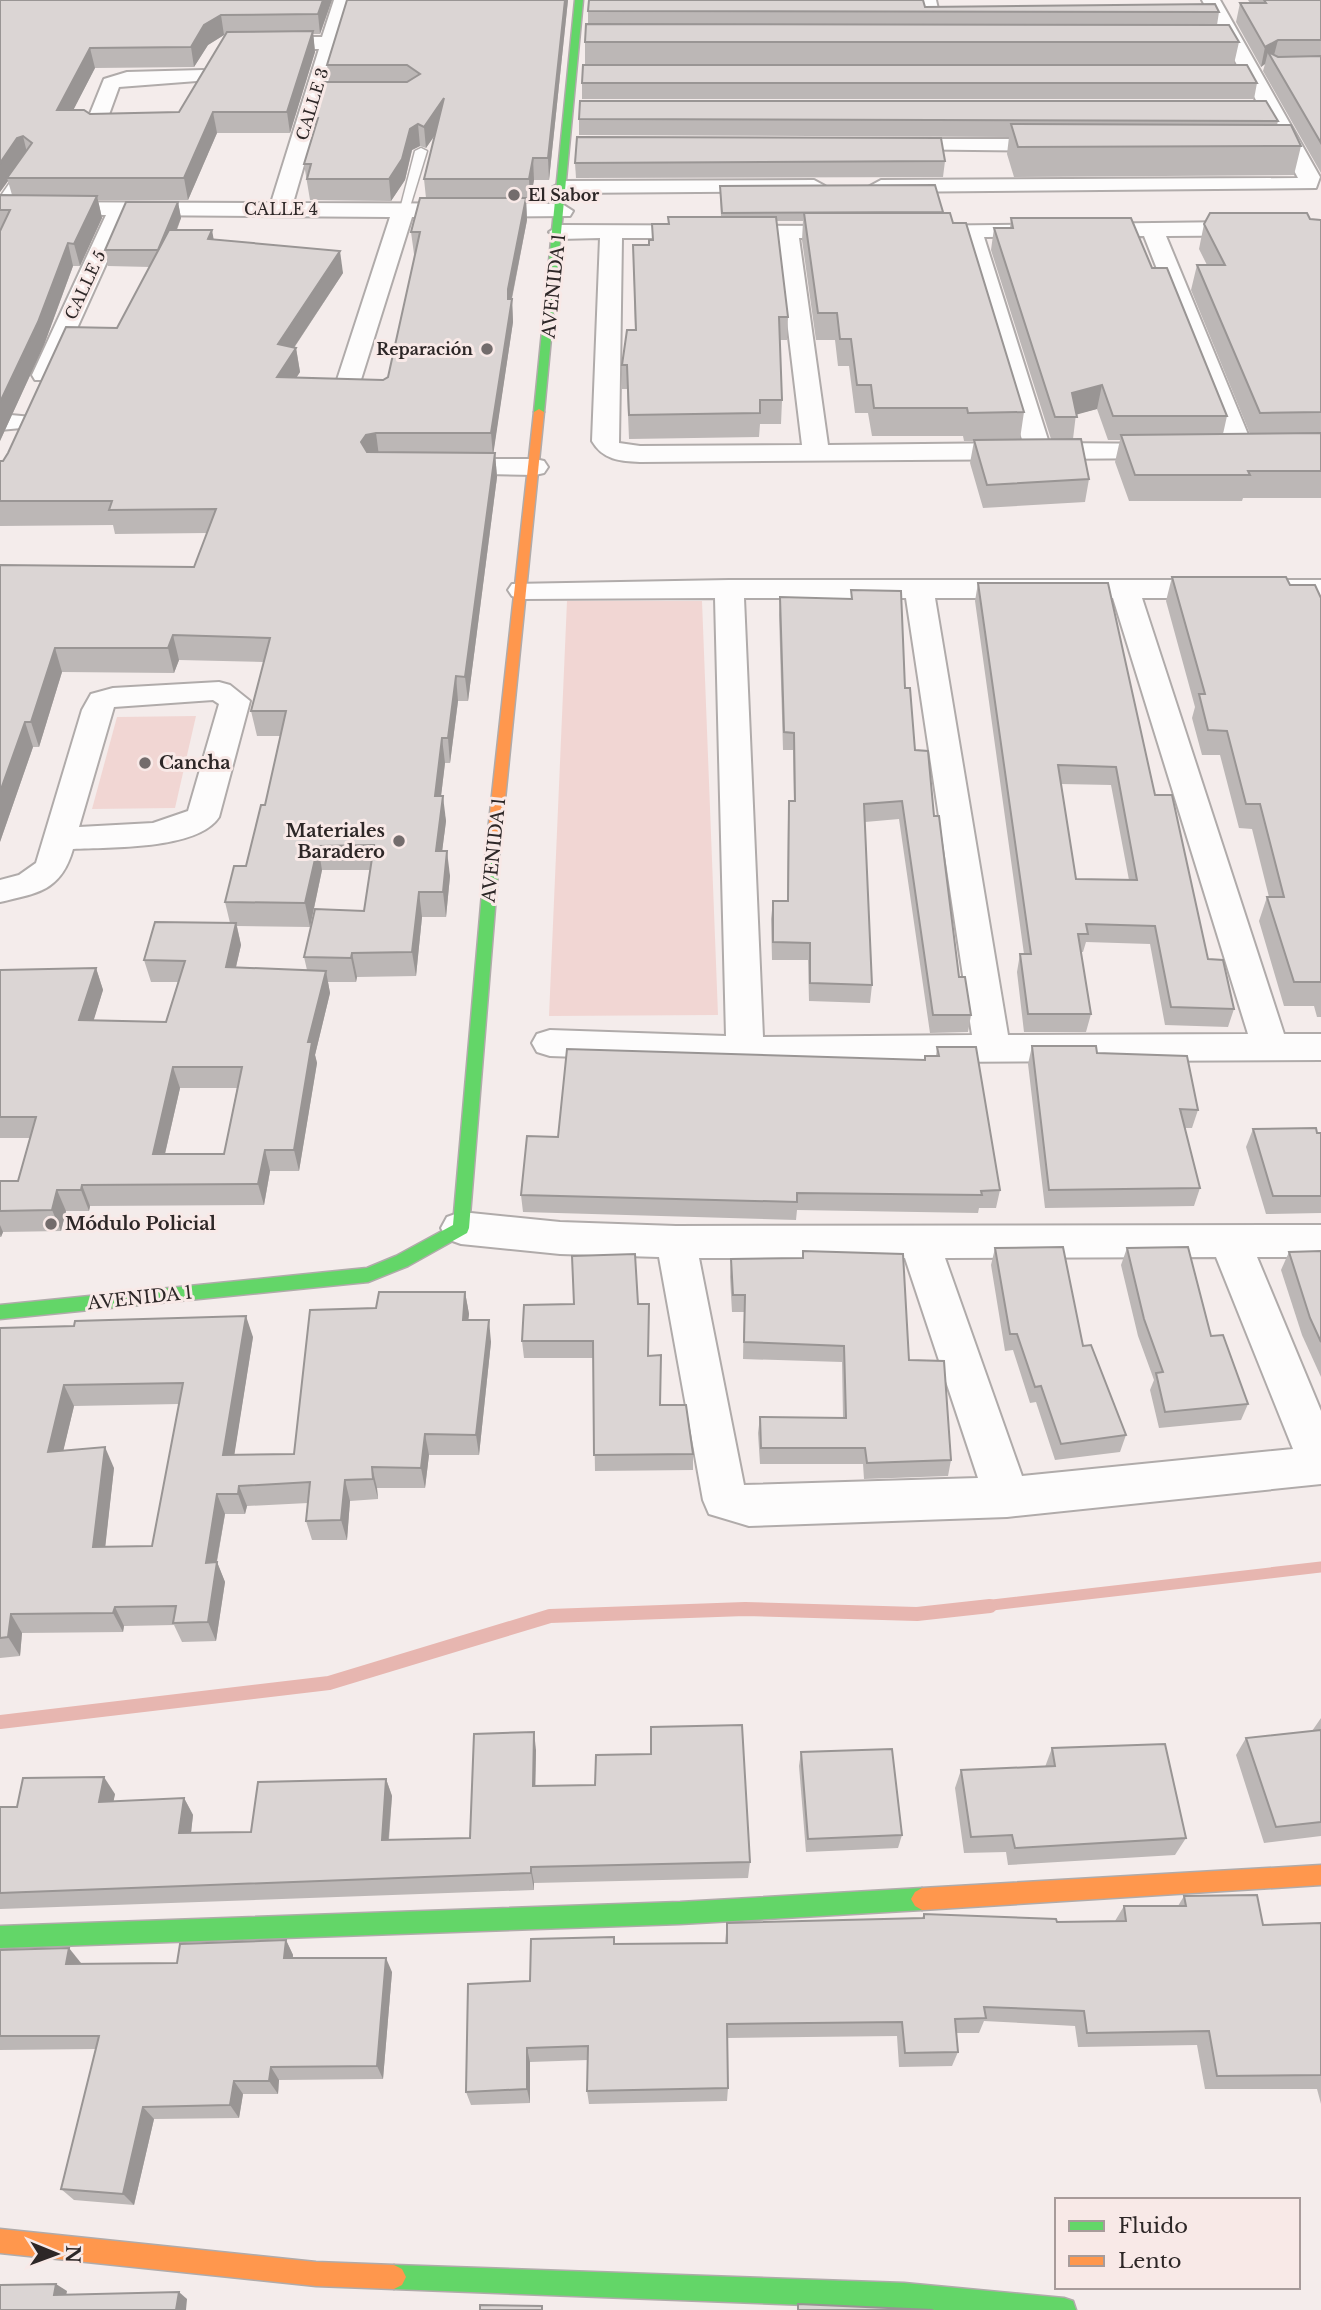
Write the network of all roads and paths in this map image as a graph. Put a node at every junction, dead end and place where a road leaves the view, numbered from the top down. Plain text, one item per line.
1 (343, 0) edge
2 (1211, 0) edge
3 (579, 4) edge
4 (924, 6) edge
5 (600, 8) edge
6 (1206, 39) edge
7 (1233, 40) junction
8 (242, 43) edge
9 (331, 43) junction
10 (944, 73) edge
11 (1224, 73) edge
12 (1251, 73) junction
13 (315, 94) junction
14 (342, 94) edge
15 (192, 99) edge
16 (1243, 108) edge
17 (1271, 108) junction
18 (956, 120) edge
19 (149, 128) edge
20 (1298, 138) junction
21 (867, 145) edge
22 (961, 145) junction
23 (1085, 145) edge
24 (1264, 146) edge
25 (421, 151) edge
26 (1321, 159) edge
27 (29, 163) edge
28 (832, 186) edge
29 (860, 186) edge
30 (971, 186) junction
31 (564, 187) junction
32 (0, 207) edge
33 (120, 209) junction
34 (280, 209) junction
35 (403, 210) junction
36 (561, 222) junction
37 (1321, 228) edge
38 (1153, 230) junction
39 (787, 231) junction
40 (971, 231) junction
41 (611, 232) junction
42 (347, 386) edge
43 (12, 429) edge
44 (1241, 449) junction
45 (1268, 449) edge
46 (1038, 450) junction
47 (1187, 450) edge
48 (1214, 450) edge
49 (816, 454) junction
50 (418, 467) edge
51 (534, 467) junction
52 (729, 589) junction
53 (919, 589) junction
54 (1125, 589) junction
55 (1321, 589) edge
56 (522, 590) junction
57 (60, 839) junction
58 (0, 891) edge
59 (550, 1043) dead end
60 (1270, 1047) junction
61 (1321, 1047) edge
62 (992, 1048) junction
63 (745, 1050) junction
64 (461, 1228) junction
65 (919, 1241) junction
66 (1230, 1241) junction
67 (1321, 1241) edge
68 (676, 1242) junction
69 (0, 1312) edge
70 (1321, 1464) edge
71 (1007, 1497) junction
72 (1321, 1875) edge
73 (0, 1937) edge
74 (0, 2241) edge
75 (1065, 2310) edge

1 - 9 street, CALLE 3
2 - 7 street
3 - 5 street
3 - 31 street, AVENIDA 1
4 - 10 street
6 - 7 street
7 - 12 street
8 - 9 street
9 - 13 street, CALLE 3
11 - 12 street
12 - 17 street
13 - 14 street
13 - 34 street, CALLE 3
15 - 19 street
16 - 17 street
17 - 20 street
18 - 22 street
20 - 24 street
20 - 26 street
20 - 30 street
21 - 22 street
22 - 23 street
22 - 30 street
25 - 35 lane
27 - 32 lane
28 - 31 street
29 - 30 street
31 - 36 street, AVENIDA 1
32 - 33 street, CALLE 4
33 - 34 street, CALLE 4
33 - 43 street, CALLE 5
34 - 35 street, CALLE 4
35 - 36 street, CALLE 4
35 - 42 street
36 - 41 street, CALLE 4
36 - 51 street, AVENIDA 1
37 - 38 street, CALLE 4
38 - 40 street, CALLE 4
38 - 44 street
39 - 40 street, CALLE 4
39 - 41 street, CALLE 4
39 - 49 street
40 - 46 street
41 - 49 street
44 - 45 street
44 - 48 street
46 - 47 street
46 - 49 street
50 - 51 street
51 - 56 street, AVENIDA 1
52 - 53 street
52 - 56 street
52 - 63 street
53 - 54 street
53 - 62 street
54 - 55 street
54 - 60 street
56 - 64 street, AVENIDA 1
57 - 57 street
57 - 58 street
59 - 63 street
60 - 61 street
60 - 62 street
62 - 63 street
64 - 68 street
64 - 69 street, AVENIDA 1
65 - 66 street
65 - 68 street
65 - 71 street
66 - 67 street
66 - 70 street
68 - 71 street
70 - 71 street
72 - 73 street
74 - 75 street

